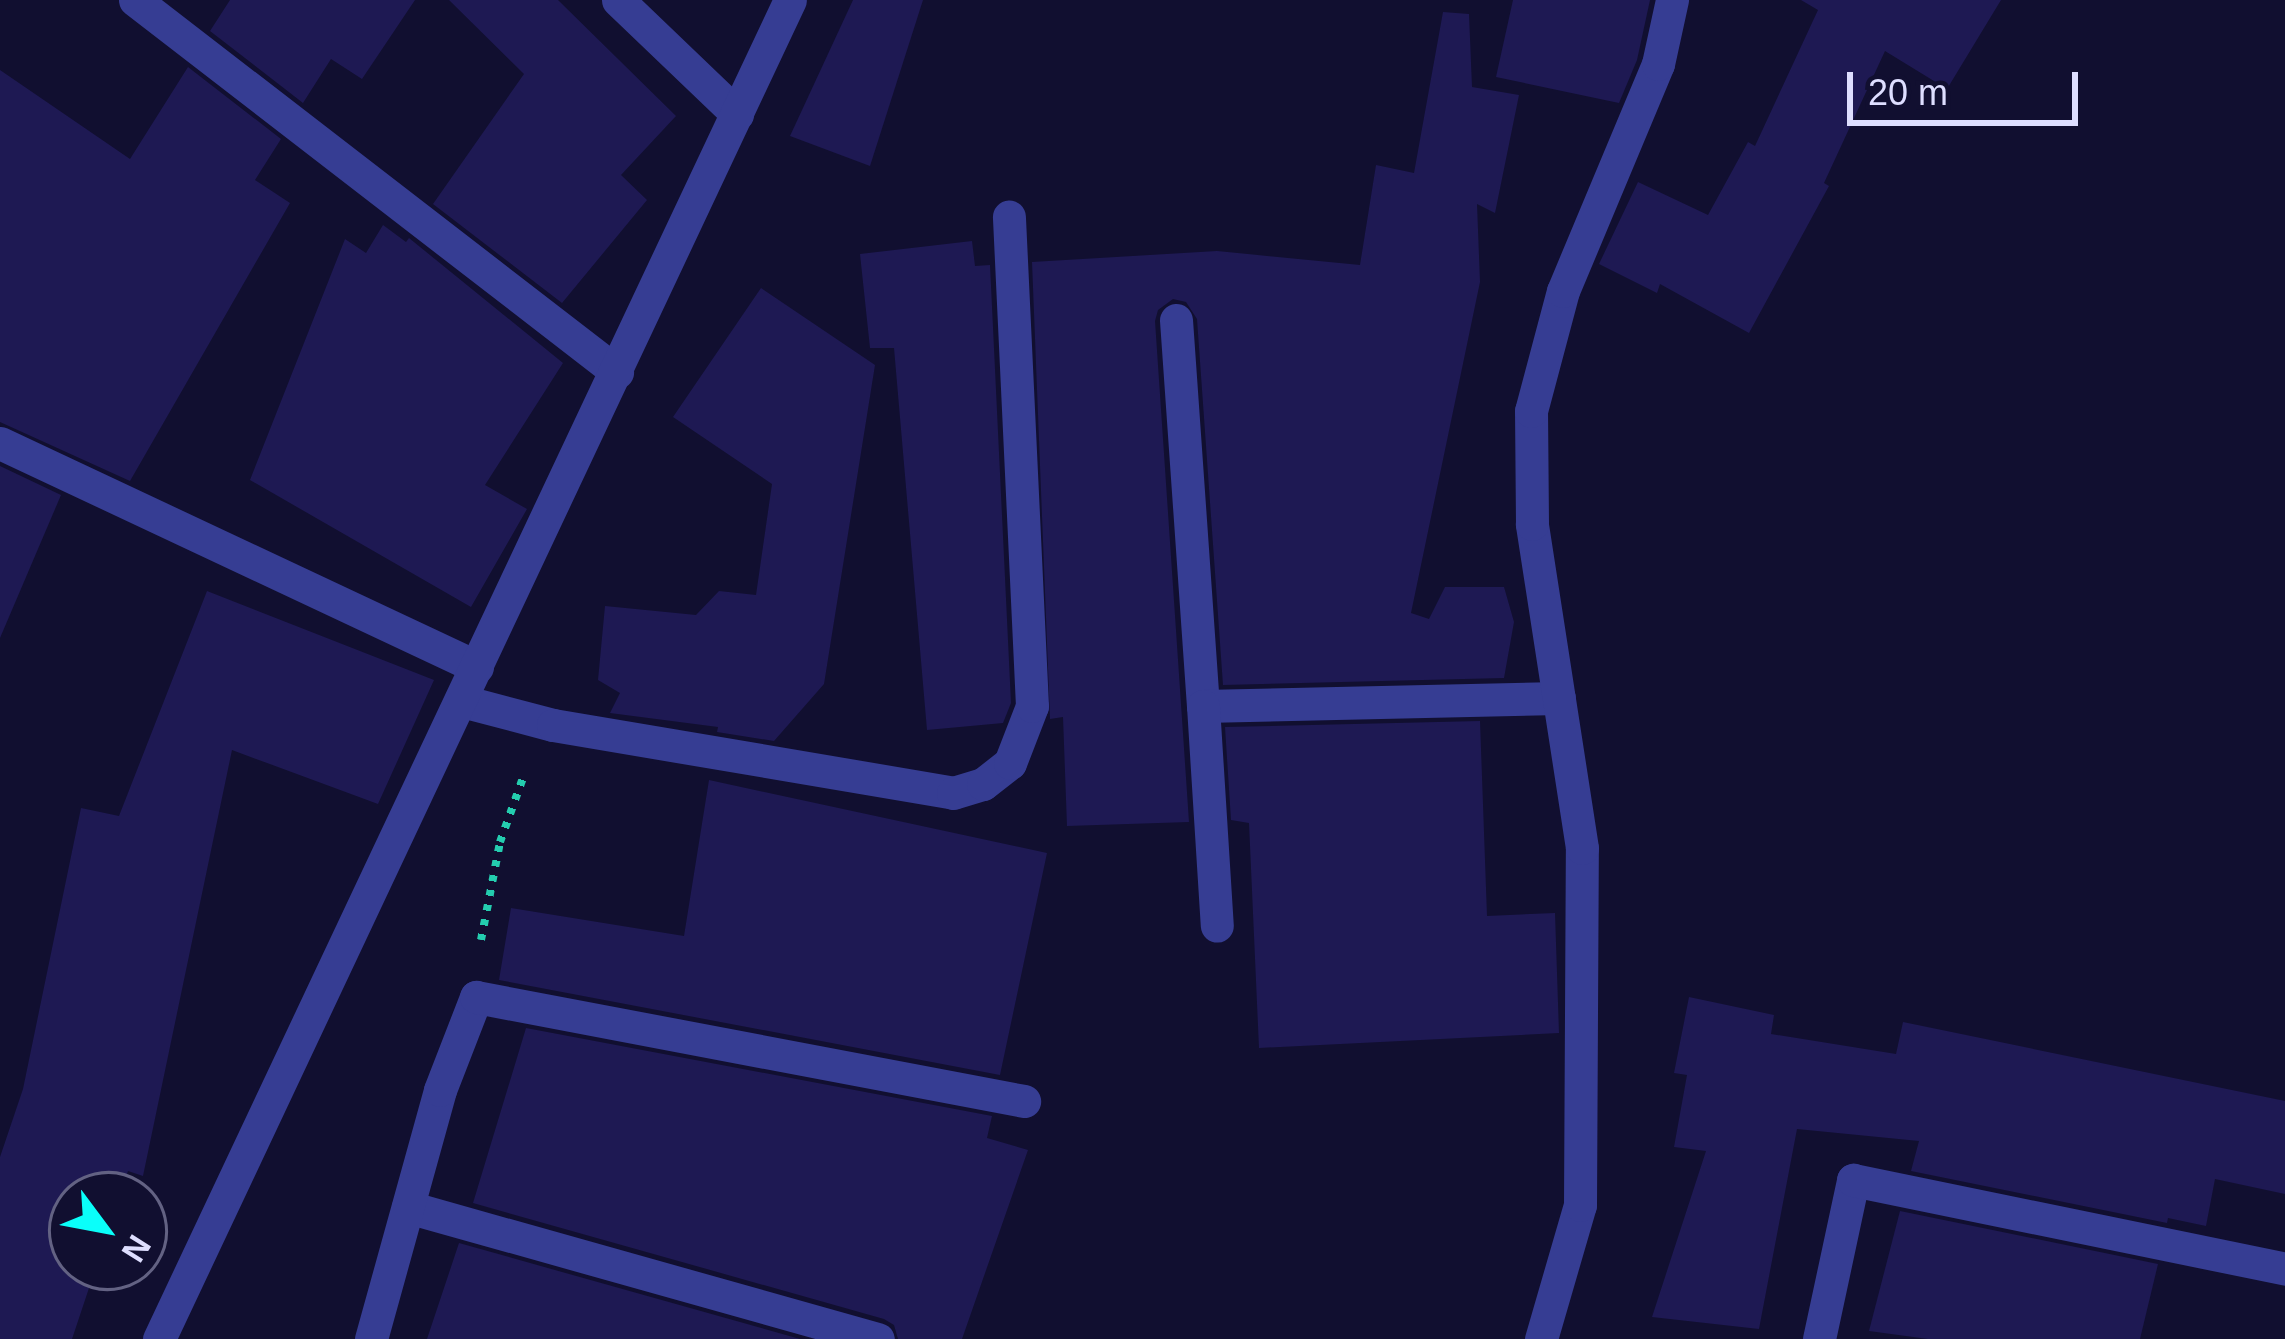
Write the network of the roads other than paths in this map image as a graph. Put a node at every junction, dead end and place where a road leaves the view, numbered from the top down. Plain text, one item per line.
1 (135, 0) edge
2 (618, 0) edge
3 (790, 0) edge
4 (1672, 0) edge
5 (737, 114) junction
6 (1009, 217) dead end
7 (1176, 320) dead end
8 (617, 372) junction
9 (0, 443) edge
10 (477, 668) junction
11 (1559, 698) junction
12 (462, 701) junction
13 (1203, 706) junction
14 (1216, 926) dead end
15 (1024, 1102) dead end
16 (408, 1207) junction
17 (2285, 1269) edge
18 (159, 1339) edge
19 (371, 1339) edge
20 (878, 1339) edge
21 (1541, 1339) edge
22 (1819, 1339) edge

1 - 8 street
2 - 5 street
3 - 5 street
4 - 11 street
5 - 8 street
6 - 12 street
7 - 13 street
8 - 10 street
9 - 10 street
10 - 12 street
11 - 13 street
11 - 21 street
12 - 18 street
13 - 14 street
15 - 16 street
16 - 19 street
16 - 20 street
17 - 22 street

